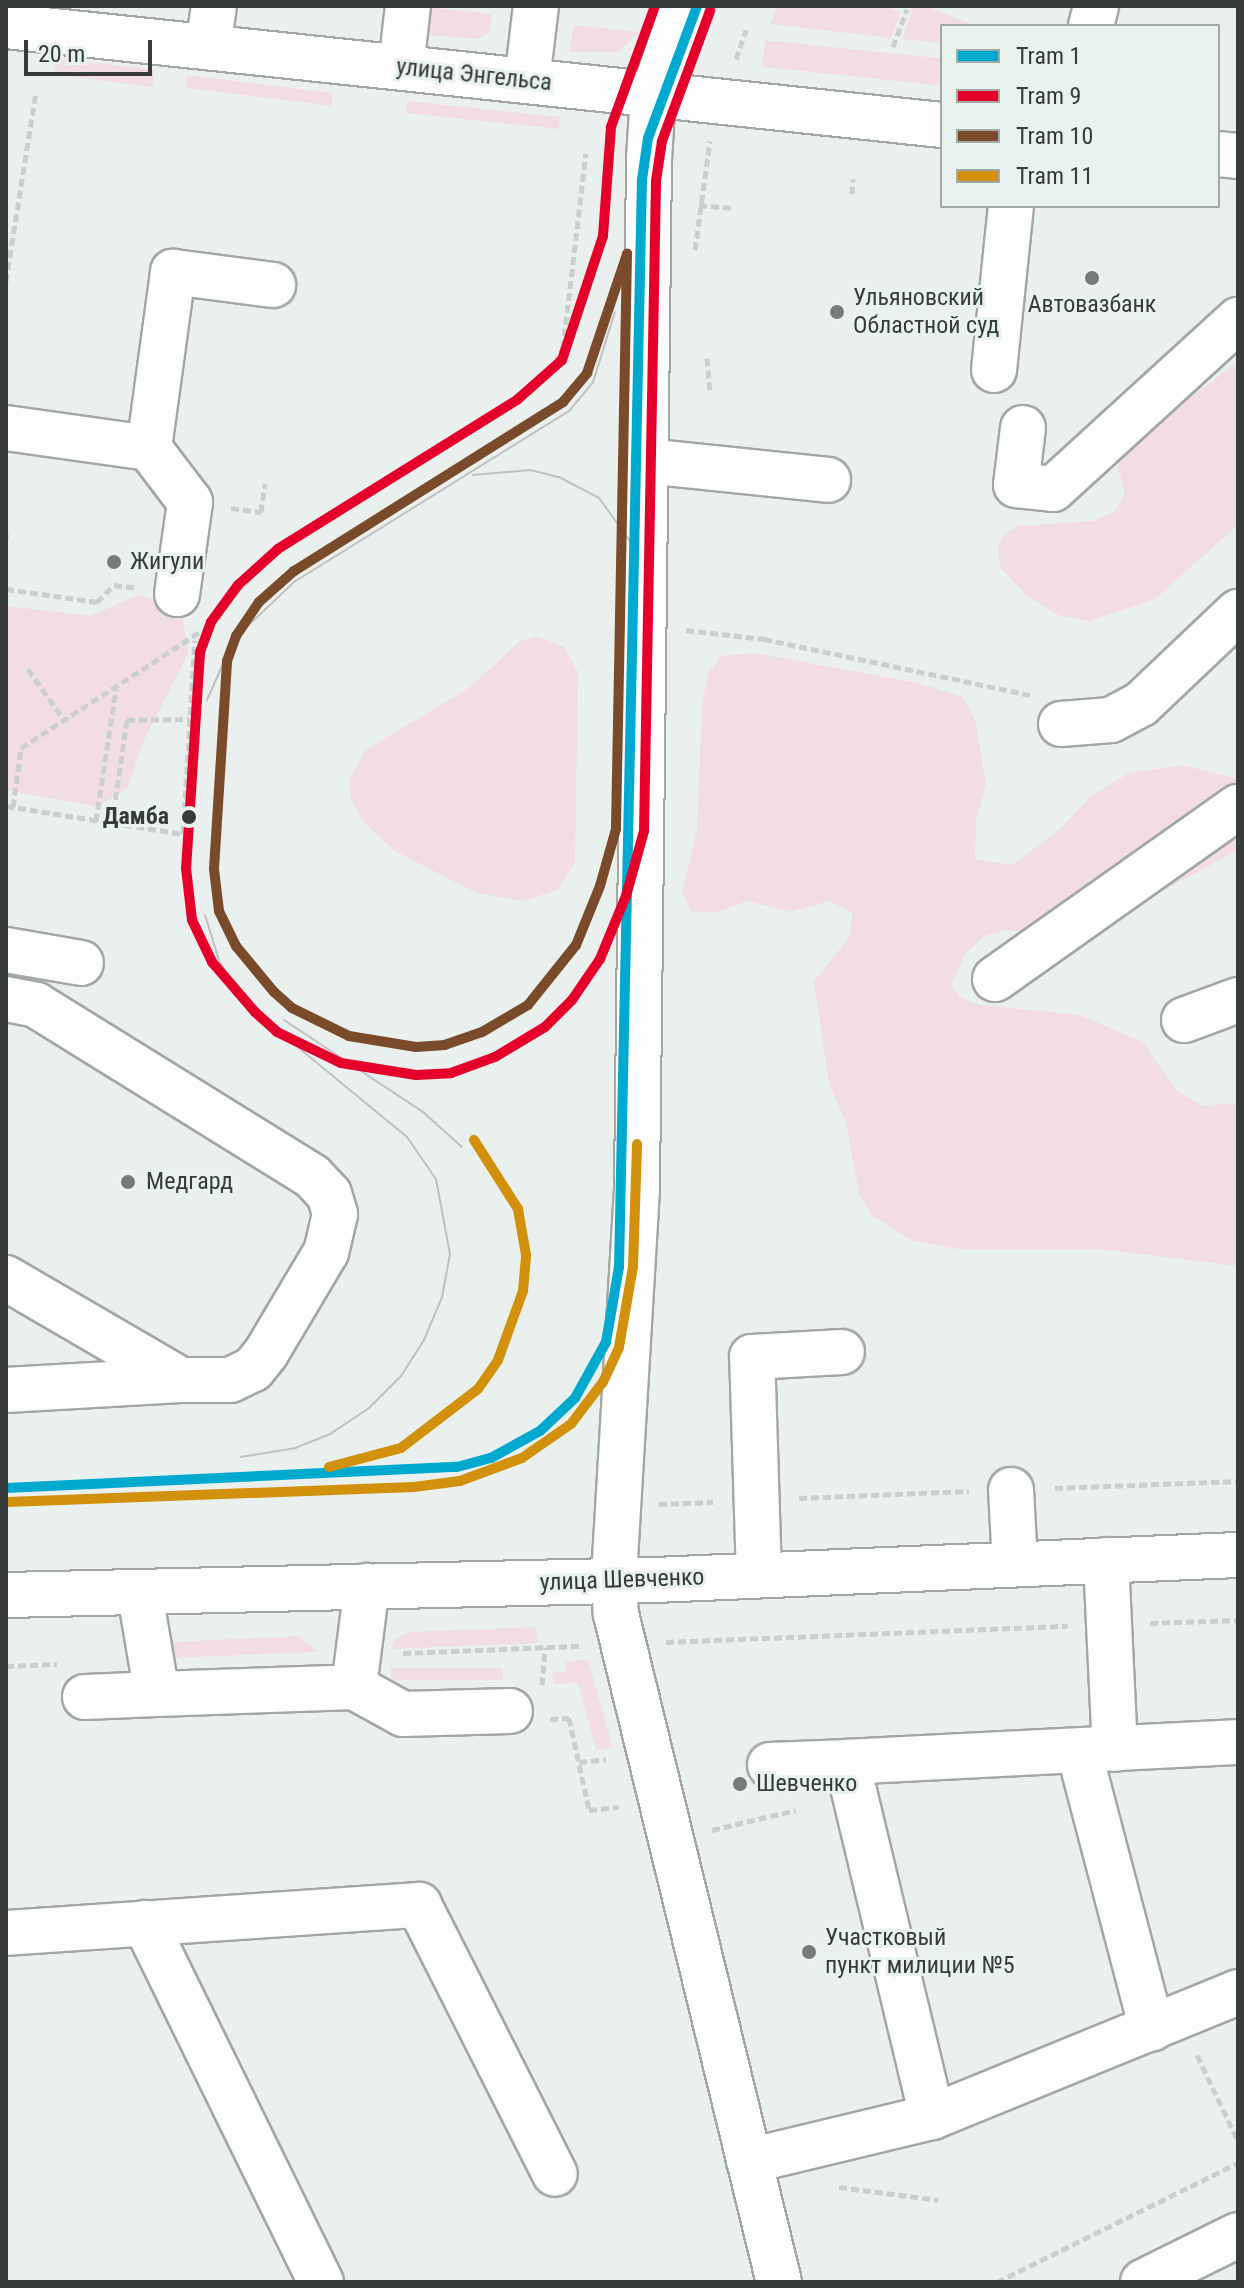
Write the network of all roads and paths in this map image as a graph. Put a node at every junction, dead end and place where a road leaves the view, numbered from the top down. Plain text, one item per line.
1 (408, 6) edge
2 (519, 6) edge
3 (536, 6) edge
4 (683, 6) edge
5 (907, 9) dead end
6 (6, 26) edge
7 (211, 27) edge
8 (893, 47) dead end
9 (401, 67) junction
10 (518, 80) junction
11 (36, 92) dead end
12 (653, 94) junction
13 (940, 125) edge
14 (586, 153) dead end
15 (853, 179) dead end
16 (852, 194) dead end
17 (699, 205) dead end
18 (732, 208) dead end
19 (1011, 208) edge
20 (6, 281) edge
21 (273, 285) dead end
22 (1238, 320) edge
23 (707, 358) dead end
24 (994, 370) dead end
25 (710, 392) dead end
26 (6, 428) edge
27 (1023, 428) dead end
28 (149, 448) junction
29 (645, 461) junction
30 (828, 480) dead end
31 (265, 483) dead end
32 (262, 503) dead end
33 (6, 533) edge
34 (6, 545) edge
35 (6, 589) edge
36 (199, 611) junction
37 (1238, 612) edge
38 (679, 629) dead end
39 (195, 640) junction
40 (28, 669) dead end
41 (116, 689) junction
42 (189, 719) junction
43 (65, 721) junction
44 (1061, 724) joint
45 (9, 807) edge
46 (1238, 807) edge
47 (96, 821) junction
48 (112, 823) junction
49 (6, 950) edge
50 (81, 963) dead end
51 (995, 979) dead end
52 (6, 999) edge
53 (1238, 1000) edge
54 (1184, 1020) dead end
55 (6, 1278) edge
56 (842, 1352) dead end
57 (181, 1380) junction
58 (6, 1390) edge
59 (1238, 1481) edge
60 (1011, 1490) junction
61 (756, 1500) junction
62 (649, 1504) dead end
63 (1238, 1555) edge
64 (1106, 1560) junction
65 (1015, 1564) junction
66 (759, 1575) junction
67 (614, 1581) junction
68 (367, 1586) junction
69 (140, 1594) junction
70 (6, 1595) edge
71 (1238, 1620) edge
72 (1109, 1625) junction
73 (661, 1642) dead end
74 (545, 1647) dead end
75 (546, 1673) dead end
76 (354, 1687) junction
77 (157, 1694) junction
78 (85, 1697) dead end
79 (528, 1715) joint
80 (1238, 1742) edge
81 (1097, 1750) junction
82 (620, 1757) dead end
83 (579, 1762) junction
84 (770, 1765) dead end
85 (851, 1779) junction
86 (633, 1806) dead end
87 (707, 1831) dead end
88 (145, 1923) junction
89 (6, 1933) edge
90 (1238, 1992) edge
91 (1166, 2023) junction
92 (932, 2117) junction
93 (1238, 2141) edge
94 (749, 2161) junction
95 (1238, 2163) edge
96 (555, 2174) dead end
97 (828, 2185) dead end
98 (938, 2200) dead end
99 (1238, 2235) edge
100 (321, 2282) edge
101 (779, 2282) edge
102 (997, 2282) edge
103 (1143, 2282) edge

1 - 9 street
2 - 10 street
3 - 10 street
4 - 12 street
5 - 8 path
6 - 7 street, улица Энгельса
7 - 9 street, улица Энгельса
9 - 10 street, улица Энгельса
10 - 12 street, улица Энгельса
11 - 20 path
12 - 13 street, улица Энгельса
12 - 29 street
14 - 36 path
15 - 16 path
17 - 18 path
19 - 24 street
21 - 28 street
22 - 27 street
23 - 25 path
26 - 28 street
28 - 36 street
29 - 30 street
29 - 67 street
31 - 32 path
33 - 34 path
35 - 36 path
36 - 39 path
37 - 44 street
38 - 44 path
39 - 41 path
39 - 42 path
40 - 43 path
41 - 43 path
41 - 47 path
42 - 48 path
42 - 48 path
43 - 45 path
45 - 47 path
46 - 51 street
47 - 48 path
49 - 50 street
52 - 57 street
53 - 54 street
55 - 57 street
56 - 61 street
57 - 58 street
59 - 60 path
60 - 61 path
60 - 65 street
61 - 62 path
61 - 66 street
63 - 64 street, улица Шевченко
64 - 65 street, улица Шевченко
64 - 72 street
65 - 66 street, улица Шевченко
66 - 67 street, улица Шевченко
67 - 68 street, улица Шевченко
67 - 94 street
68 - 69 street, улица Шевченко
68 - 76 street
69 - 70 street, улица Шевченко
69 - 77 street
71 - 72 path
72 - 73 path
72 - 81 street
74 - 75 path
76 - 77 street
76 - 79 street
77 - 78 street
79 - 83 path
80 - 81 street
81 - 85 street
81 - 91 street
82 - 83 path
83 - 86 path
84 - 85 street
85 - 87 path
85 - 92 street
88 - 89 street
88 - 96 street
88 - 100 street
90 - 91 street
91 - 92 street
91 - 93 path
92 - 94 street
94 - 101 street
95 - 102 path
97 - 98 path
99 - 103 street

